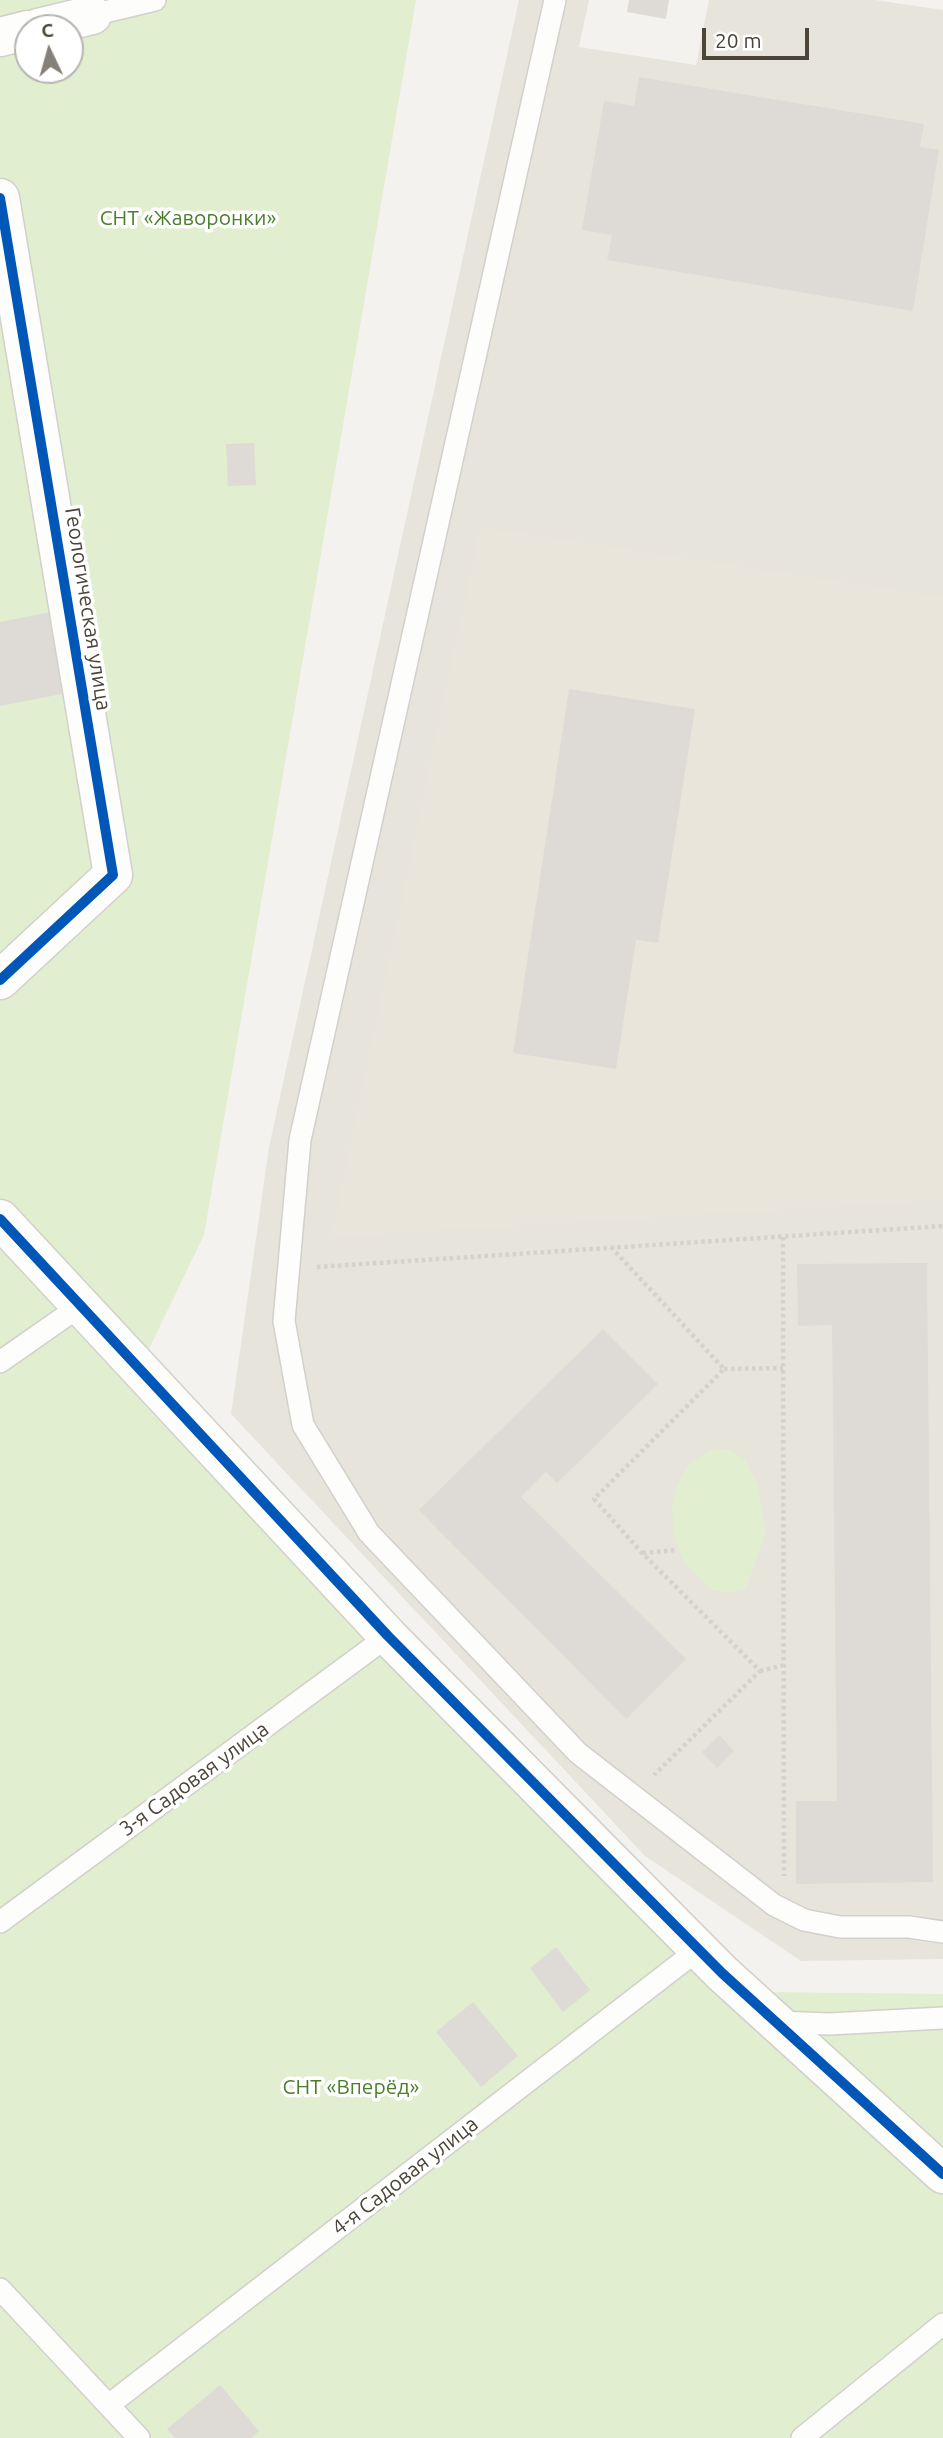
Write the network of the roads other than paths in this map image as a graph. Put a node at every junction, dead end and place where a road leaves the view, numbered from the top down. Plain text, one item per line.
1 (155, 0) edge
2 (555, 0) edge
3 (92, 15) joint
4 (84, 17) edge
5 (0, 198) edge
6 (0, 980) edge
7 (0, 1219) edge
8 (80, 1306) junction
9 (0, 1362) edge
10 (388, 1636) junction
11 (0, 1922) edge
12 (943, 1932) edge
13 (699, 1949) junction
14 (943, 2018) edge
15 (778, 2022) junction
16 (943, 2174) edge
17 (0, 2289) edge
18 (943, 2324) edge
19 (110, 2404) junction
20 (139, 2438) edge
21 (803, 2438) edge

1 - 3 lane
2 - 12 lane
3 - 4 street
5 - 6 street, Геологическая улица
7 - 8 street
8 - 9 lane
8 - 10 street
10 - 11 lane, 3-я Садовая улица
10 - 13 street
13 - 15 street
13 - 19 lane, 4-я Садовая улица
14 - 15 lane
15 - 16 street
17 - 19 lane
18 - 21 lane
19 - 20 lane

